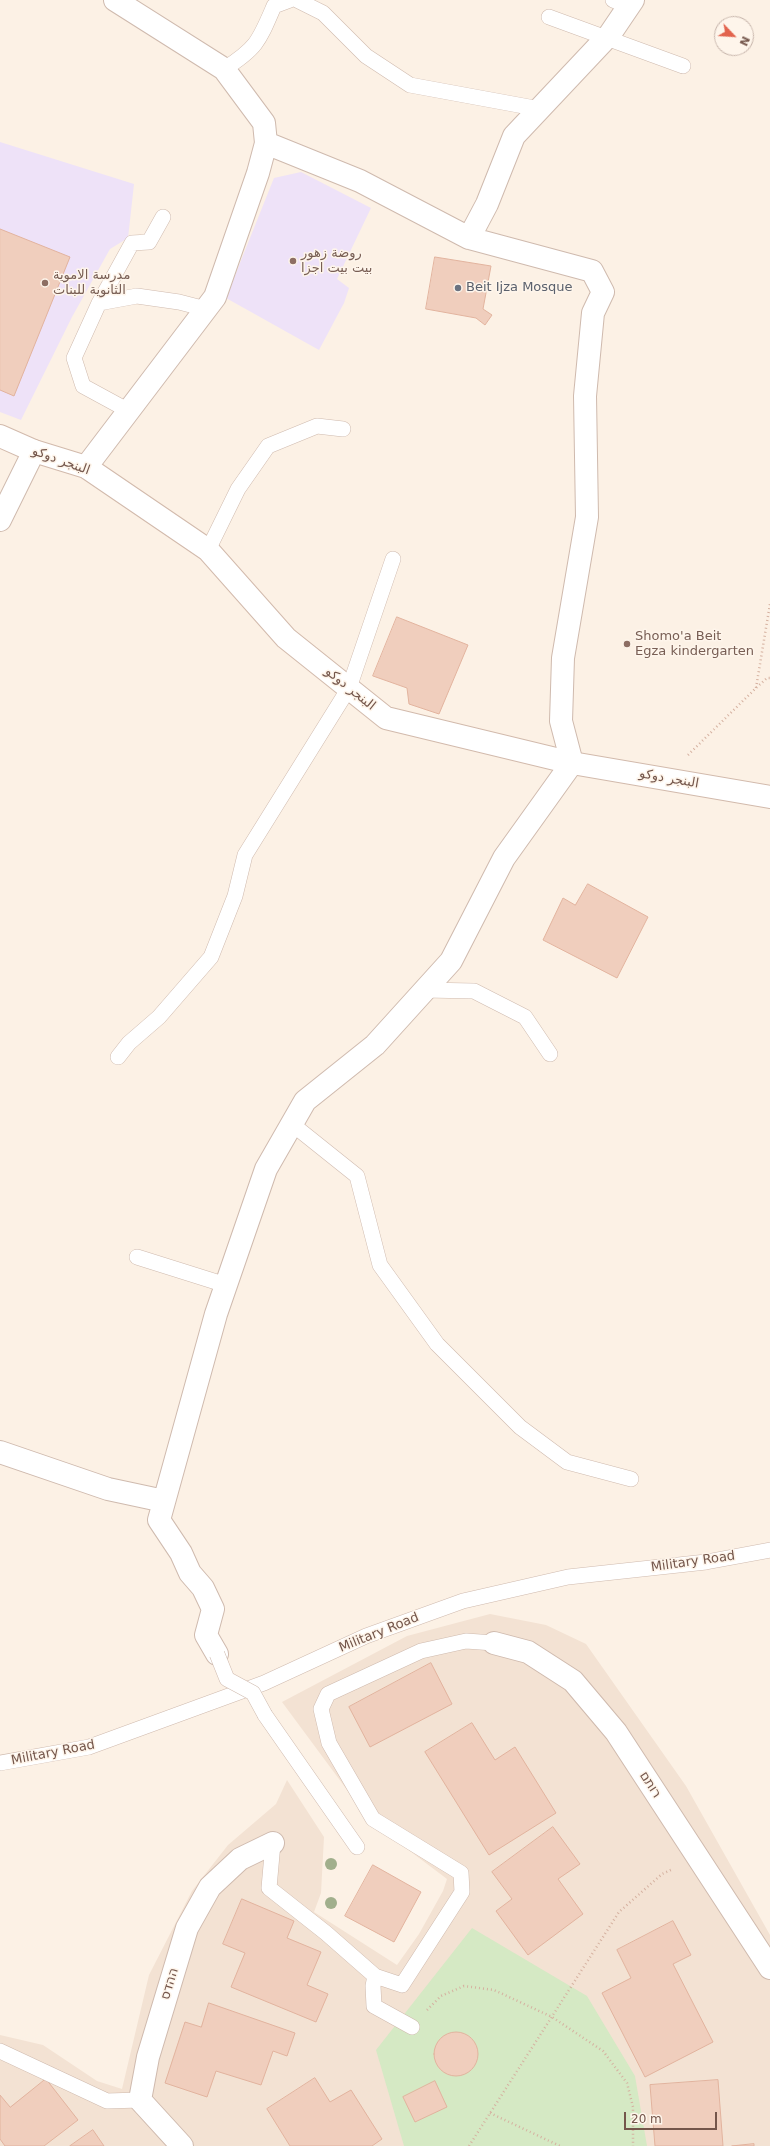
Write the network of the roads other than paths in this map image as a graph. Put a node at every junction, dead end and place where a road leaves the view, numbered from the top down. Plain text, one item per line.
1 (115, 0) edge
2 (290, 0) edge
3 (297, 0) edge
4 (625, 2) edge
5 (549, 17) dead end
6 (606, 38) junction
7 (683, 66) dead end
8 (224, 69) junction
9 (540, 109) junction
10 (266, 143) junction
11 (163, 216) dead end
12 (469, 238) junction
13 (99, 302) junction
14 (206, 309) junction
15 (129, 411) junction
16 (344, 428) dead end
17 (1, 439) edge
18 (34, 451) junction
19 (86, 467) junction
20 (0, 520) edge
21 (208, 550) junction
22 (393, 559) dead end
23 (349, 688) junction
24 (572, 763) junction
25 (770, 797) edge
26 (425, 990) junction
27 (550, 1054) dead end
28 (118, 1057) dead end
29 (292, 1124) junction
30 (137, 1257) dead end
31 (226, 1285) junction
32 (0, 1452) edge
33 (632, 1479) dead end
34 (164, 1501) junction
35 (770, 1550) edge
36 (494, 1643) joint
37 (217, 1654) joint
38 (0, 1763) edge
39 (273, 1843) joint
40 (357, 1847) dead end
41 (770, 1968) edge
42 (375, 1976) junction
43 (412, 2027) road end
44 (0, 2051) edge
45 (140, 2100) junction
46 (182, 2146) edge

1 - 8 street
2 - 8 lane
3 - 9 lane
4 - 6 street
5 - 6 lane
6 - 7 lane
6 - 9 street
8 - 10 street
9 - 12 street
10 - 12 street
10 - 14 street
11 - 13 lane
12 - 24 street
13 - 14 lane
13 - 15 lane
14 - 15 street
15 - 19 street
16 - 21 lane
17 - 18 street, البنجر دوكو
18 - 19 street, البنجر دوكو
18 - 20 street
19 - 21 street, البنجر دوكو
21 - 23 street, البنجر دوكو
22 - 23 lane
23 - 24 street, البنجر دوكو
23 - 28 lane
24 - 25 street, البنجر دوكو
24 - 26 street
26 - 27 lane
26 - 29 street
29 - 31 street
29 - 33 lane
30 - 31 lane
31 - 34 street
32 - 34 street
34 - 37 street
35 - 38 lane, Military Road
36 - 41 street, רותם
36 - 42 lane
37 - 40 lane, bridge
39 - 42 lane
39 - 45 street, ההדס
42 - 43 lane
44 - 45 lane
45 - 46 street

